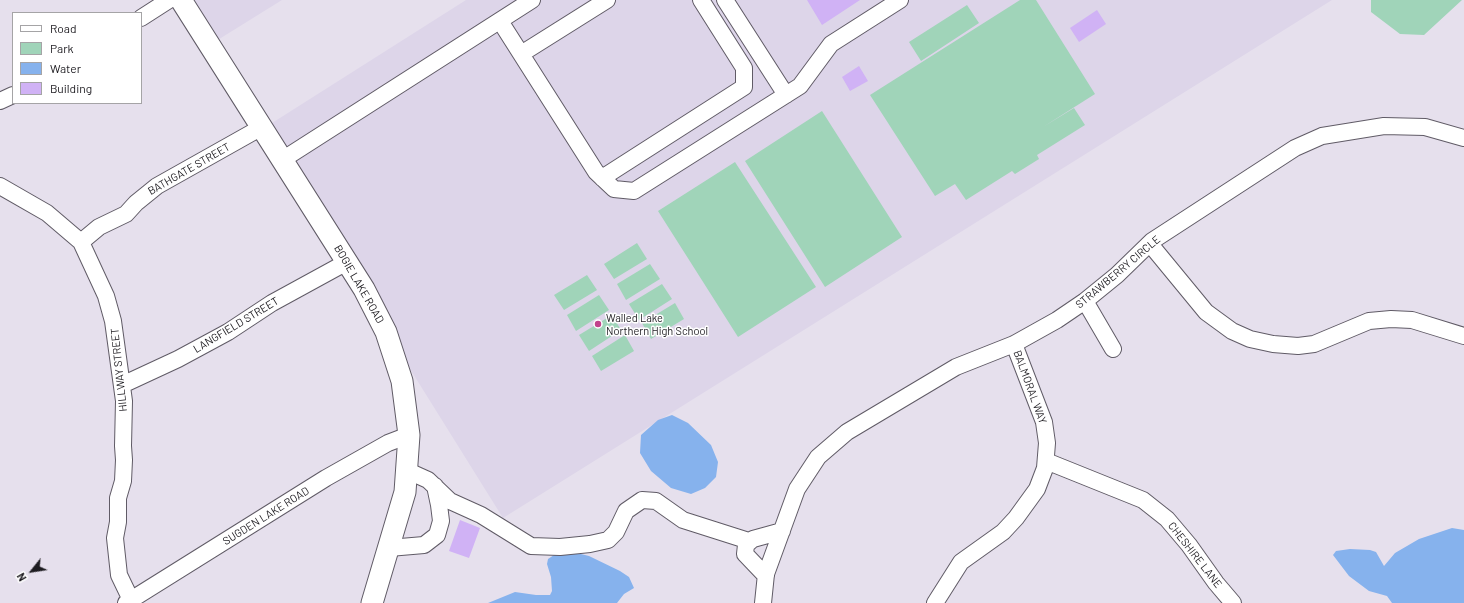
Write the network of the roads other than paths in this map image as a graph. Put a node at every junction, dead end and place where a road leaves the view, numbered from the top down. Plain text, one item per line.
1 (169, 0) edge
2 (181, 0) edge
3 (532, 0) edge
4 (607, 0) edge
5 (701, 0) edge
6 (725, 0) edge
7 (900, 0) edge
8 (142, 17) edge
9 (500, 21) junction
10 (521, 54) junction
11 (12, 95) edge
12 (786, 95) junction
13 (0, 101) edge
14 (262, 127) junction
15 (1464, 138) edge
16 (282, 160) junction
17 (602, 178) junction
18 (0, 186) edge
19 (81, 242) junction
20 (1150, 244) junction
21 (347, 262) junction
22 (1085, 301) junction
23 (1464, 336) edge
24 (1014, 344) junction
25 (1113, 349) dead end
26 (122, 385) junction
27 (409, 435) junction
28 (1046, 461) junction
29 (408, 471) junction
30 (435, 486) junction
31 (782, 531) junction
32 (749, 541) junction
33 (389, 548) junction
34 (766, 576) junction
35 (129, 601) edge
36 (372, 603) edge
37 (763, 603) edge
38 (935, 603) edge
39 (1233, 603) edge

1 - 8 street
2 - 14 main road, BOGIE LAKE ROAD
3 - 9 street
4 - 10 street
5 - 17 street
6 - 12 street
7 - 12 street
9 - 10 street
9 - 16 street
10 - 17 street
11 - 13 street
12 - 17 street
14 - 16 main road, BOGIE LAKE ROAD
14 - 19 street, BATHGATE STREET
15 - 20 street, STRAWBERRY CIRCLE
16 - 21 main road, BOGIE LAKE ROAD
18 - 19 street, HILLWAY STREET
19 - 26 street, HILLWAY STREET
20 - 22 street, STRAWBERRY CIRCLE
20 - 23 street
21 - 26 street, LANGFIELD STREET
21 - 27 main road, BOGIE LAKE ROAD
22 - 24 street, STRAWBERRY CIRCLE
22 - 25 street
24 - 28 street, BALMORAL WAY
24 - 31 street, STRAWBERRY CIRCLE
26 - 35 street, HILLWAY STREET
27 - 29 main road, BOGIE LAKE ROAD
27 - 35 street, SUGDEN LAKE ROAD
28 - 38 street, BALMORAL WAY
28 - 39 street, CHESHIRE LANE
29 - 30 street
29 - 33 main road, BOGIE LAKE ROAD
30 - 32 street
30 - 33 street
31 - 32 street
31 - 34 street, STRAWBERRY CIRCLE
32 - 34 street
33 - 36 main road, BOGIE LAKE ROAD
34 - 37 street, STRAWBERRY CIRCLE

